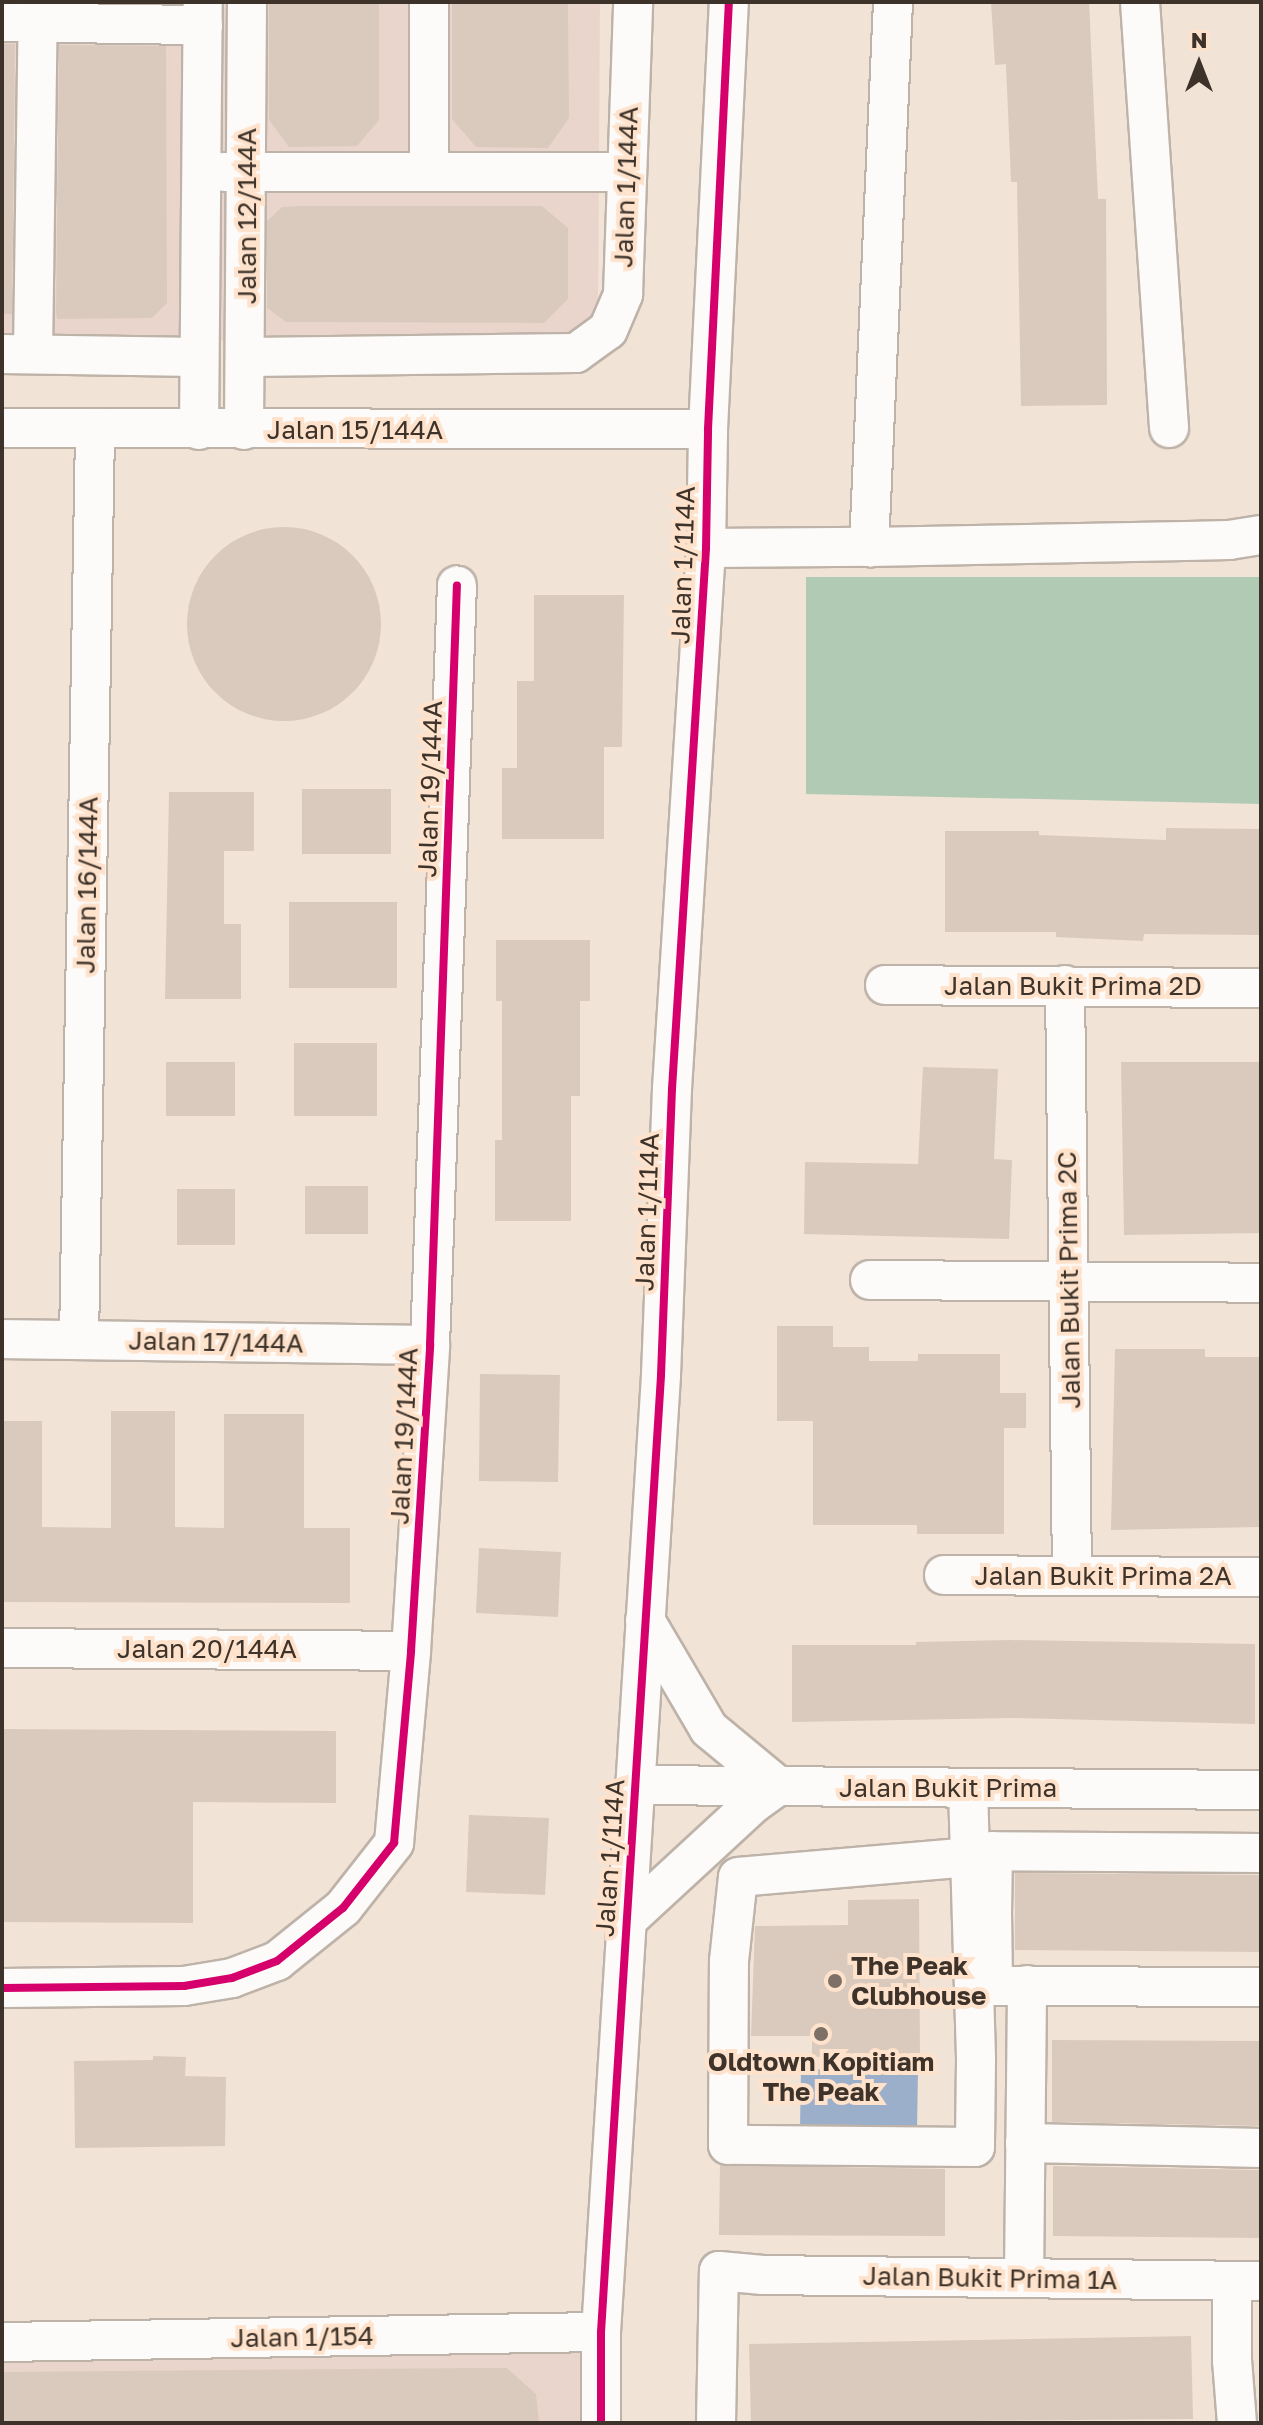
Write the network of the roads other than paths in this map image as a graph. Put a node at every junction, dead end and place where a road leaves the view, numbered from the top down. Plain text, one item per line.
1 (247, 2) edge
2 (429, 2) edge
3 (633, 2) edge
4 (729, 2) edge
5 (893, 2) edge
6 (1140, 2) edge
7 (203, 14) edge
8 (26, 16) edge
9 (201, 171) junction
10 (246, 172) junction
11 (429, 172) junction
12 (627, 172) junction
13 (17, 354) edge
14 (198, 357) junction
15 (247, 357) junction
16 (2, 428) edge
17 (1169, 428) dead end
18 (95, 429) junction
19 (708, 429) junction
20 (199, 430) junction
21 (244, 430) junction
22 (1261, 535) edge
23 (869, 547) junction
24 (706, 548) junction
25 (457, 585) dead end
26 (885, 985) dead end
27 (1065, 985) junction
28 (1261, 988) edge
29 (870, 1280) dead end
30 (1069, 1280) junction
31 (1261, 1283) edge
32 (2, 1339) edge
33 (79, 1340) junction
34 (430, 1345) junction
35 (1072, 1574) junction
36 (944, 1575) dead end
37 (1261, 1577) edge
38 (645, 1620) junction
39 (2, 1648) edge
40 (411, 1651) junction
41 (635, 1785) junction
42 (778, 1786) junction
43 (968, 1788) junction
44 (1261, 1790) edge
45 (1261, 1853) edge
46 (969, 1857) junction
47 (626, 1921) junction
48 (1027, 1985) junction
49 (1261, 1987) edge
50 (2, 1988) edge
51 (1025, 2143) junction
52 (1261, 2148) edge
53 (1024, 2278) junction
54 (1246, 2281) edge
55 (601, 2332) junction
56 (2, 2342) edge
57 (601, 2423) edge
58 (716, 2423) edge
59 (1237, 2423) edge

1 - 10 street, Jalan 12/144A
2 - 11 street
3 - 12 street, Jalan 1/144A
4 - 19 street, Jalan 1/114A
5 - 23 street
6 - 17 street
7 - 8 street
7 - 9 street, Jalan 12/144A
8 - 13 street
9 - 10 street
9 - 14 street, Jalan 12/144A
10 - 11 street
10 - 15 street, Jalan 12/144A
11 - 12 street
12 - 15 street, Jalan 1/144A
13 - 14 street
14 - 20 street, Jalan 12/144A
15 - 21 street, Jalan 12/144A
16 - 18 street, Jalan 15/144A
18 - 20 street, Jalan 15/144A
18 - 33 street, Jalan 16/144A
19 - 21 street, Jalan 15/144A
19 - 24 street, Jalan 1/114A
20 - 21 street, Jalan 15/144A
22 - 23 street
23 - 24 street
24 - 38 street, Jalan 1/114A
25 - 34 street, Jalan 19/144A
26 - 27 street, Jalan Bukit Prima 2D
27 - 28 street, Jalan Bukit Prima 2D
27 - 30 street, Jalan Bukit Prima 2C
29 - 30 street
30 - 31 street
30 - 35 street, Jalan Bukit Prima 2C
32 - 33 street, Jalan 17/144A
33 - 34 street, Jalan 17/144A
34 - 40 street, Jalan 19/144A
35 - 36 street, Jalan Bukit Prima 2A
35 - 37 street, Jalan Bukit Prima 2A
38 - 41 street, Jalan 1/114A
38 - 42 street
39 - 40 street, Jalan 20/144A
40 - 50 street, Jalan 19/144A
41 - 42 street, Jalan Bukit Prima
41 - 47 street, Jalan 1/114A
42 - 43 street, Jalan Bukit Prima
42 - 47 street
43 - 44 street, Jalan Bukit Prima
43 - 46 street
45 - 48 street
46 - 46 street
47 - 55 street, Jalan 1/114A
48 - 49 street
48 - 51 street
51 - 52 street
51 - 53 street
53 - 54 street, Jalan Bukit Prima 1A
53 - 58 street, Jalan Bukit Prima 1A
54 - 59 street
55 - 56 street, Jalan 1/154
55 - 57 street, Jalan 1/114A

